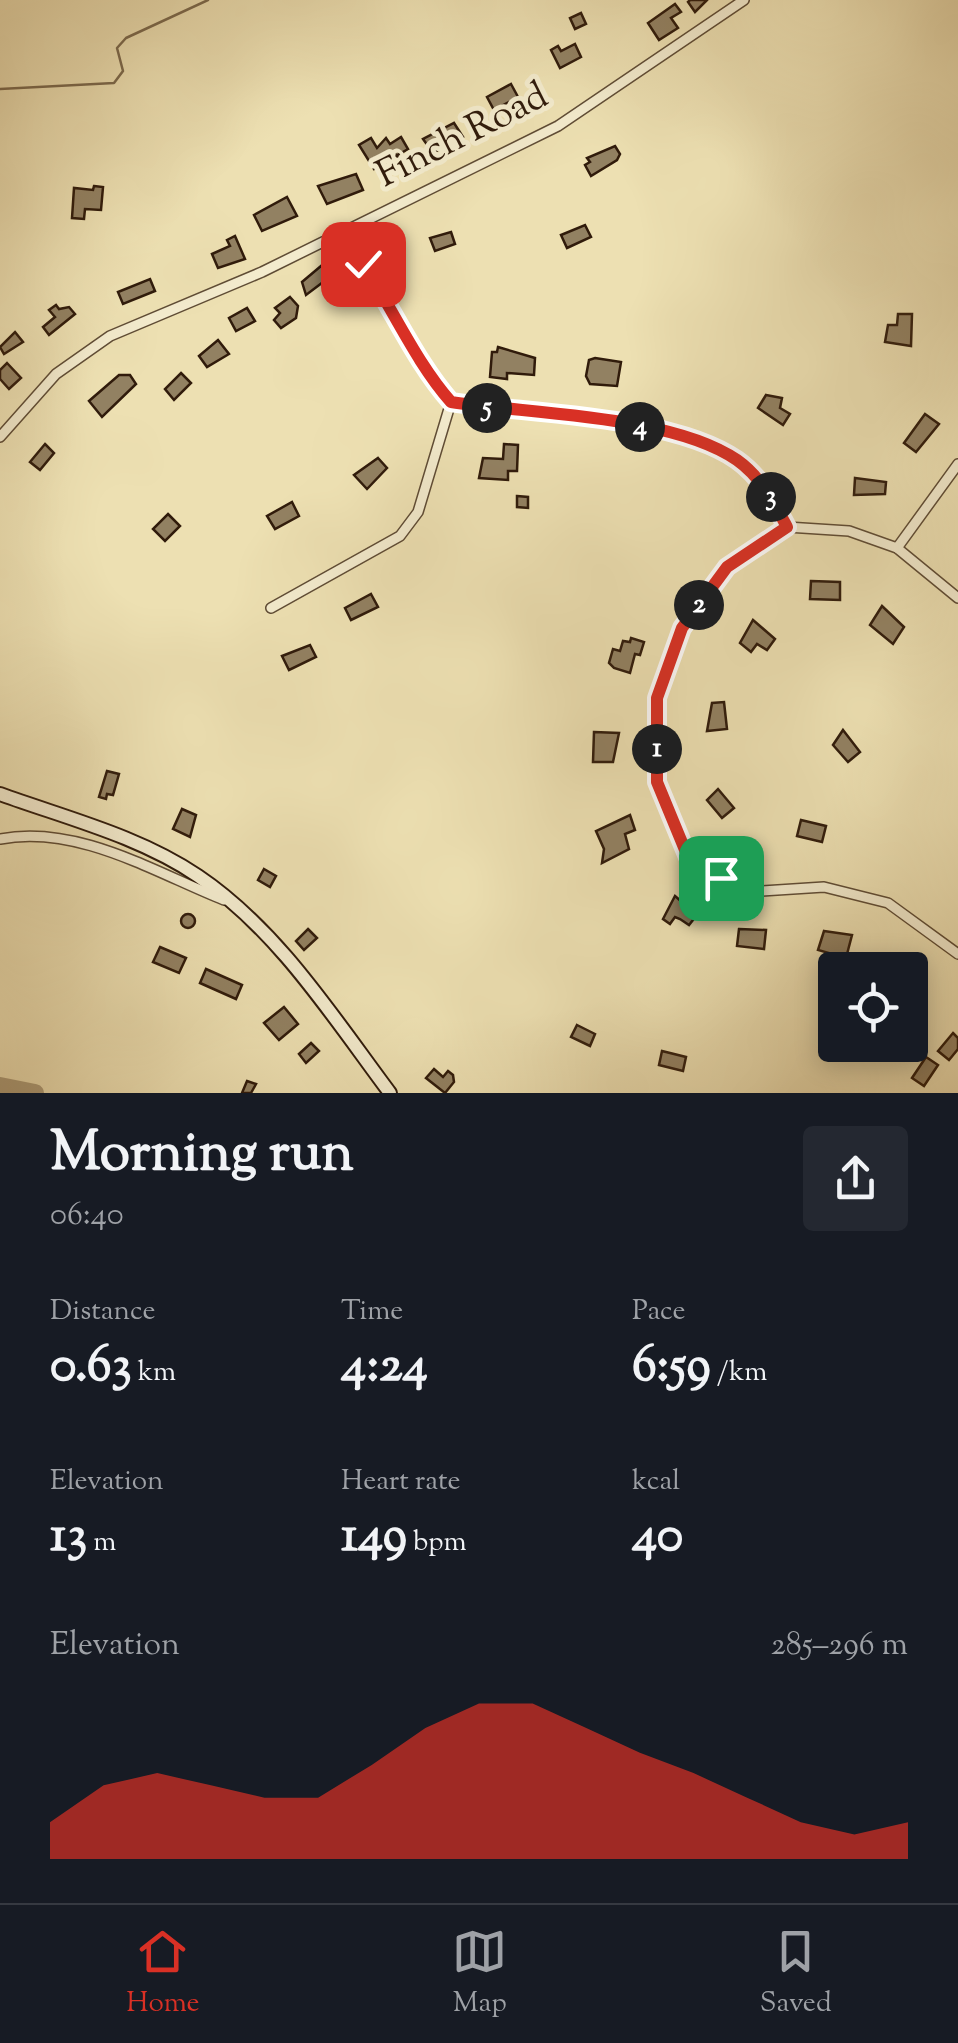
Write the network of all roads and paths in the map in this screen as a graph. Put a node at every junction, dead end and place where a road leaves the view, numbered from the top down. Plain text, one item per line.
1 (744, 0) edge
2 (336, 233) junction
3 (451, 402) junction
4 (0, 437) edge
5 (958, 464) edge
6 (787, 527) junction
7 (897, 548) junction
8 (958, 598) edge
9 (271, 608) dead end
10 (0, 794) edge
11 (0, 838) edge
12 (234, 904) junction
13 (958, 954) edge
14 (390, 1093) edge

1 - 2 street, Finch Road
2 - 3 street
2 - 4 street, Finch Road
3 - 6 street
3 - 9 street
5 - 7 street
6 - 7 street
6 - 13 street
7 - 8 street
10 - 12 main road
11 - 12 street
12 - 14 main road

